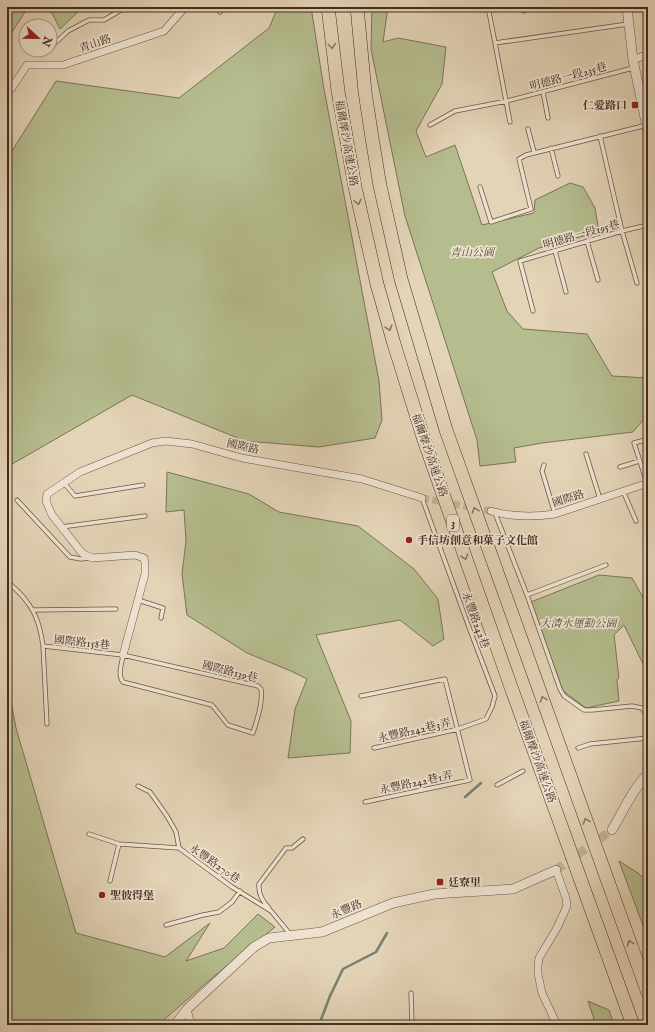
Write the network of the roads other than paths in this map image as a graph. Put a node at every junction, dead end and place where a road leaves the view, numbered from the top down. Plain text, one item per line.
1 (125, 7) edge
2 (186, 7) edge
3 (215, 7) edge
4 (328, 7) edge
5 (357, 7) edge
6 (488, 7) edge
7 (627, 7) edge
8 (220, 12) dead end
9 (629, 24) junction
10 (58, 40) edge
11 (495, 43) junction
12 (648, 54) edge
13 (634, 64) junction
14 (11, 89) dead end
15 (543, 92) junction
16 (506, 101) junction
17 (548, 118) dead end
18 (510, 122) dead end
19 (430, 125) dead end
20 (647, 127) edge
21 (528, 129) dead end
22 (600, 136) junction
23 (551, 148) junction
24 (534, 152) junction
25 (558, 176) dead end
26 (480, 187) dead end
27 (648, 225) edge
28 (622, 231) junction
29 (587, 241) junction
30 (555, 251) junction
31 (598, 280) dead end
32 (637, 283) dead end
33 (566, 292) dead end
34 (533, 311) dead end
35 (648, 439) edge
36 (586, 454) dead end
37 (640, 461) junction
38 (544, 464) dead end
39 (620, 467) dead end
40 (64, 483) junction
41 (648, 484) edge
42 (143, 485) dead end
43 (623, 491) junction
44 (422, 498) joint
45 (601, 499) junction
46 (17, 500) dead end
47 (493, 512) joint
48 (555, 514) junction
49 (146, 516) dead end
50 (636, 521) dead end
51 (61, 527) junction
52 (92, 558) junction
53 (606, 565) dead end
54 (7, 581) edge
55 (527, 595) junction
56 (138, 600) junction
57 (116, 609) dead end
58 (32, 610) junction
59 (161, 618) dead end
60 (43, 646) junction
61 (123, 655) junction
62 (361, 696) dead end
63 (648, 717) edge
64 (47, 724) dead end
65 (458, 729) junction
66 (648, 738) edge
67 (374, 748) dead end
68 (578, 748) dead end
69 (523, 771) dead end
70 (648, 774) edge
71 (497, 785) dead end
72 (138, 786) dead end
73 (365, 802) dead end
74 (612, 830) tunnel mouth
75 (89, 834) dead end
76 (303, 839) dead end
77 (120, 844) junction
78 (179, 848) junction
79 (556, 870) joint
80 (110, 881) dead end
81 (240, 891) junction
82 (270, 911) junction
83 (166, 925) dead end
84 (291, 935) junction
85 (411, 993) dead end
86 (648, 993) edge
87 (187, 1009) junction
88 (175, 1025) edge
89 (191, 1025) edge
90 (412, 1025) edge
91 (557, 1025) edge
92 (633, 1025) edge

1 - 10 lane
2 - 14 street, 青山路
3 - 8 lane
4 -> 92 highway, 福爾摩沙高速公路 / 3
86 -> 5 highway, 3
6 - 11 lane
7 - 9 street
9 - 11 lane
9 - 13 street
11 - 16 lane
12 - 13 street
13 - 15 lane, 明德路一段235巷
13 - 20 street
15 - 16 lane, 明德路一段235巷
15 - 17 lane
16 - 18 lane
16 - 19 lane, 明德路一段235巷
20 - 22 lane
21 - 24 lane
22 - 23 lane
22 - 28 lane
23 - 24 lane
23 - 25 lane
24 - 26 lane
27 - 28 lane, 明德路一段195巷
28 - 29 lane, 明德路一段195巷
28 - 32 lane
29 - 30 lane, 明德路一段195巷
29 - 31 lane
30 - 33 lane
30 - 34 lane, 明德路一段195巷
35 - 37 lane
36 - 45 lane
37 - 39 lane
37 - 41 lane
38 - 48 lane
40 - 42 lane
40 - 44 street, 國際路
40 - 51 street, 國際路
41 - 43 street, 國際路
43 - 45 street, 國際路
43 - 50 lane
44 - 65 lane, 永豐路242巷
45 - 48 street, 國際路
46 - 52 lane
47 - 48 street, 國際路
47 - 55 lane
49 - 51 lane
51 - 52 street, 國際路
52 - 56 street
53 - 55 lane
54 - 58 lane, 國際路158巷
55 - 63 lane
56 - 59 lane
56 - 61 street
57 - 58 lane
58 - 60 lane, 國際路158巷
60 - 61 lane, 國際路158巷
60 - 64 lane
61 - 61 lane, 國際路139巷
62 - 65 lane
65 - 67 lane, 永豐路242巷3弄
65 - 73 lane, 永豐路242巷1弄
66 - 68 lane
69 - 71 lane
70 - 74 street
72 - 78 lane
75 - 77 lane, 永豐路270巷
76 - 82 lane
77 - 78 lane, 永豐路270巷
77 - 80 lane
78 - 81 lane, 永豐路270巷
79 - 84 street, 永豐路
79 - 91 street
81 - 82 lane, 永豐路270巷
81 - 83 lane
82 - 84 lane, 永豐路270巷
84 - 87 street, 永豐路
85 - 90 lane
87 - 88 street, 永豐路
87 - 89 street

